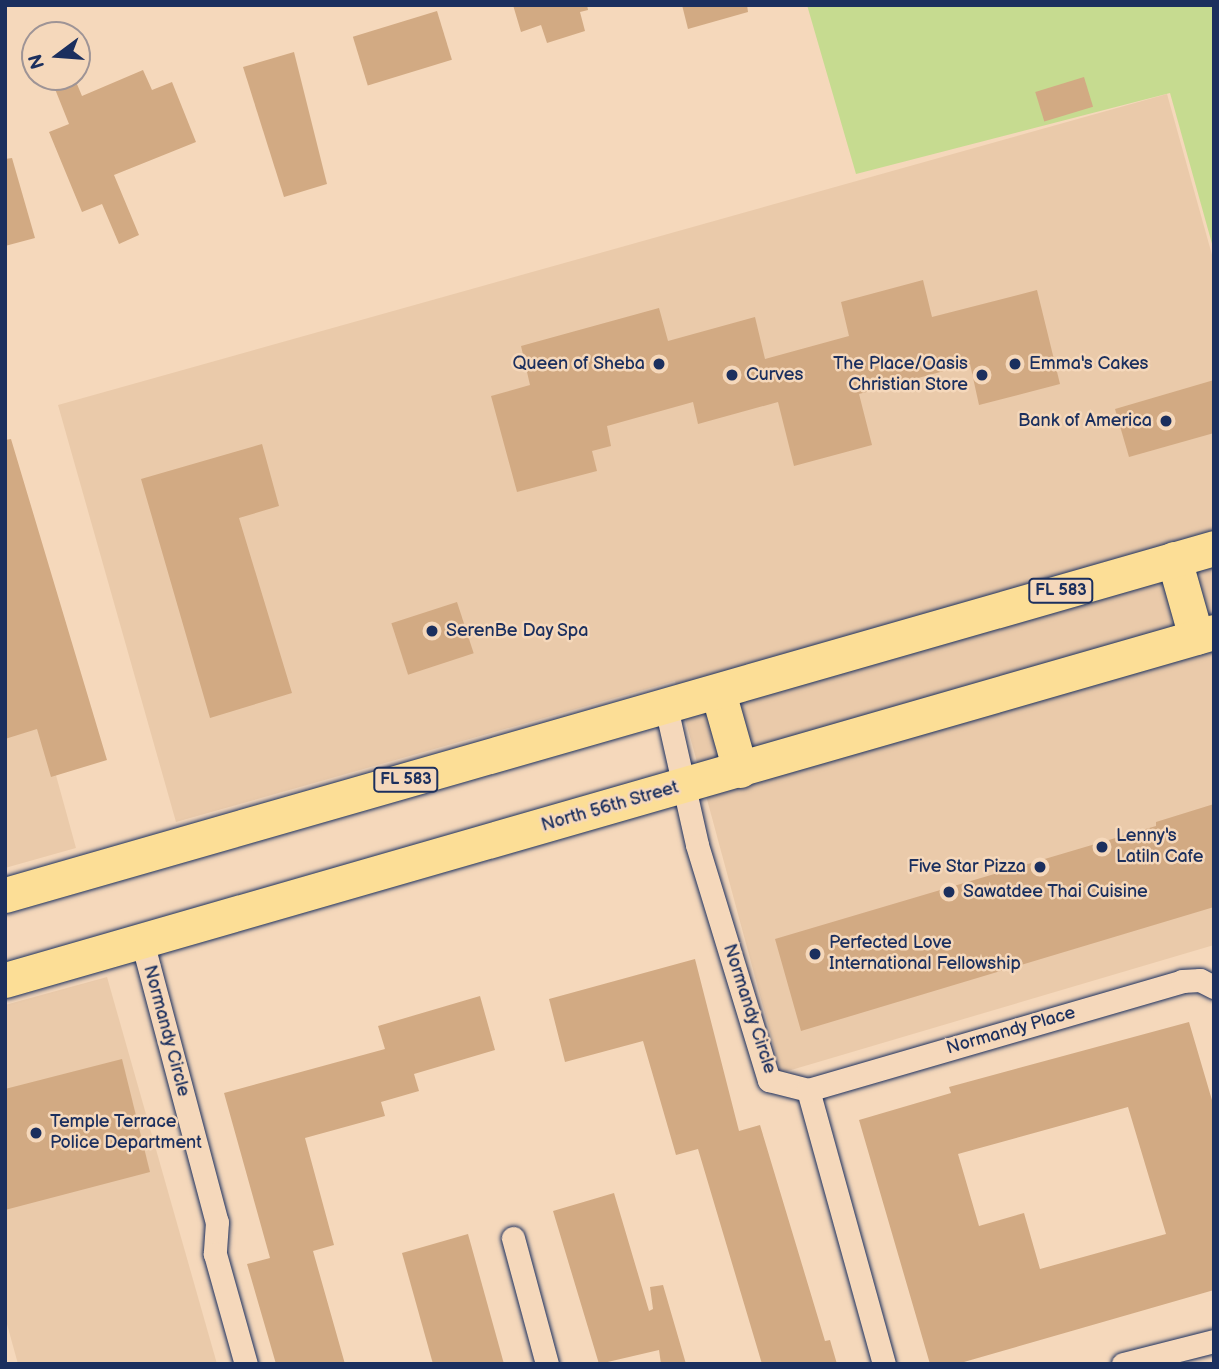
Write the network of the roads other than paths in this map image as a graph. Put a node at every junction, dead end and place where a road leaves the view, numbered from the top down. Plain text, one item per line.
1 (1214, 548) edge
2 (1174, 559) junction
3 (1205, 634) edge
4 (718, 692) junction
5 (666, 707) junction
6 (740, 770) junction
7 (685, 786) junction
8 (5, 895) edge
9 (142, 941) junction
10 (5, 981) edge
11 (1214, 987) edge
12 (808, 1090) junction
13 (513, 1238) dead end
14 (1214, 1341) edge
15 (246, 1364) edge
16 (547, 1364) edge
17 (884, 1364) edge
18 (1123, 1364) edge

1 - 2 main road, FL 583
2 - 3 main road
2 - 4 main road, FL 583
3 - 6 main road, North 56th Street
4 - 5 main road, FL 583
4 - 6 main road
5 - 7 street, Normandy Circle
5 - 8 main road, FL 583
6 - 7 main road, North 56th Street
7 - 9 main road, North 56th Street
7 - 12 street, Normandy Circle
9 - 10 main road, North 56th Street
9 - 15 street, Normandy Circle
11 - 12 street, Normandy Place
12 - 17 street
13 - 16 street
14 - 18 street

